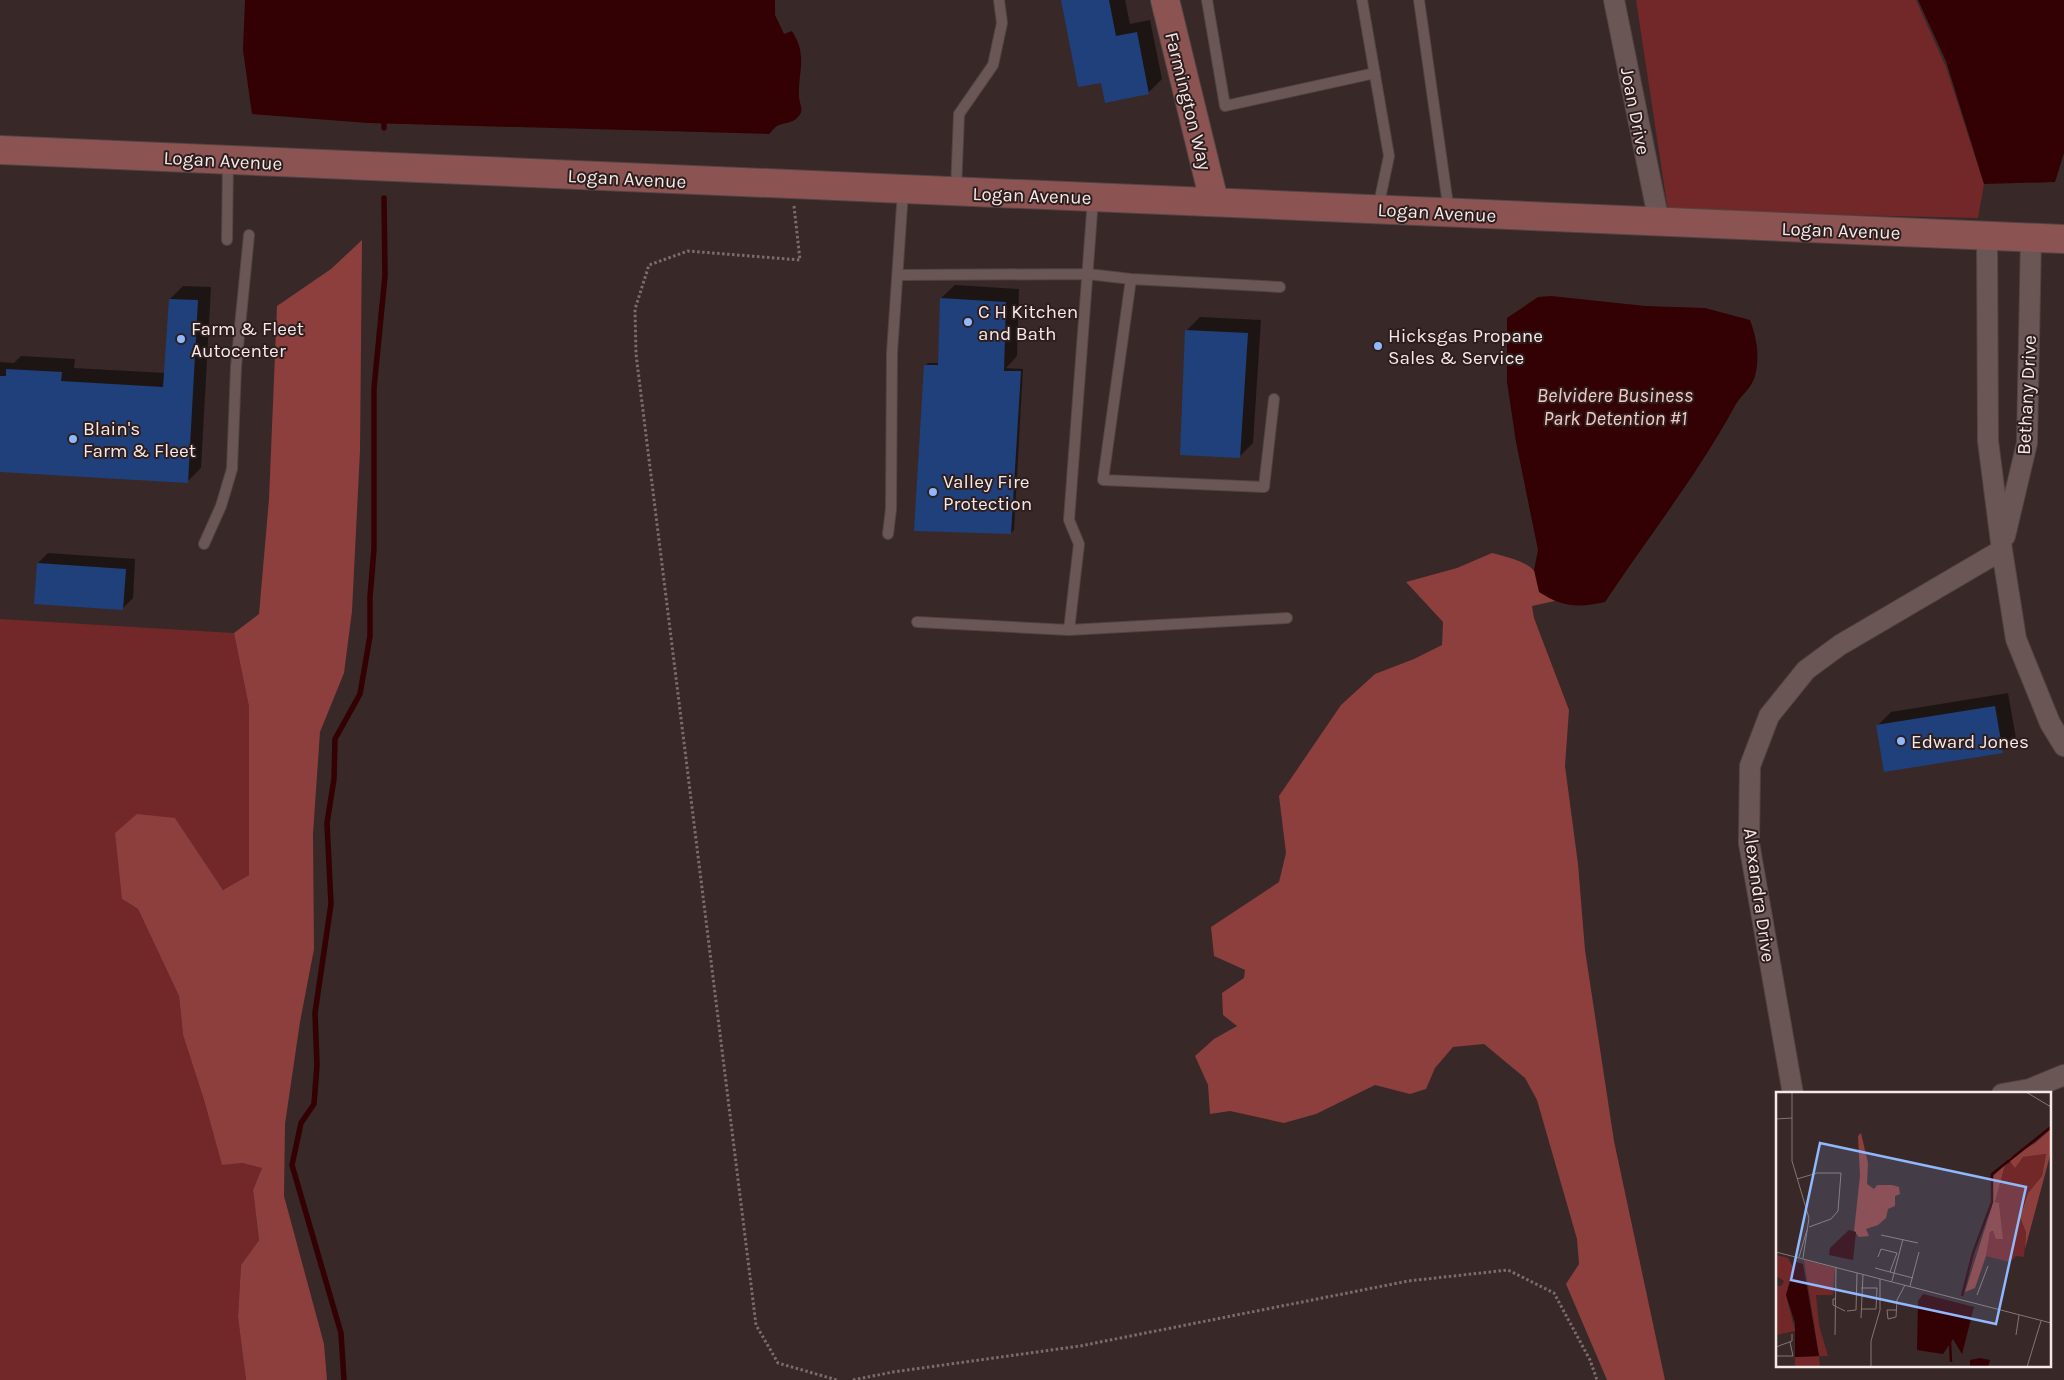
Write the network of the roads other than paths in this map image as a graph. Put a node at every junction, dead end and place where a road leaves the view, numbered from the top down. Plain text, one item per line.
1 (999, 0) edge
2 (1165, 0) edge
3 (1207, 0) edge
4 (1362, 0) edge
5 (1419, 0) edge
6 (1614, 0) edge
7 (1375, 73) junction
8 (0, 150) edge
9 (228, 160) junction
10 (904, 190) junction
11 (956, 192) junction
12 (1094, 198) junction
13 (1214, 201) junction
14 (1378, 209) junction
15 (1449, 213) junction
16 (1659, 222) junction
17 (249, 235) dead end
18 (1987, 236) junction
19 (2032, 238) junction
20 (2064, 239) edge
21 (226, 240) dead end
22 (1088, 274) junction
23 (898, 275) junction
24 (1131, 279) junction
25 (1280, 287) dead end
26 (1274, 399) dead end
27 (888, 534) dead end
28 (204, 544) dead end
29 (2002, 550) junction
30 (1287, 618) dead end
31 (917, 622) dead end
32 (1069, 630) junction
33 (2064, 746) edge
34 (2064, 1075) edge
35 (1793, 1092) edge
36 (2013, 1092) edge

1 - 11 lane
2 - 13 main road, Farmington Way
3 - 7 lane
4 - 7 lane
5 - 15 lane
6 - 16 street, Joan Drive
7 - 14 lane
8 - 9 main road, Logan Avenue
9 - 10 main road, Logan Avenue
9 - 21 lane
10 - 11 main road, Logan Avenue
10 - 23 lane
11 - 12 main road, Logan Avenue
12 - 13 main road, Logan Avenue
12 - 22 lane
13 - 14 main road, Logan Avenue
14 - 15 main road, Logan Avenue
15 - 16 main road, Logan Avenue
16 - 18 main road, Logan Avenue
17 - 28 lane
18 - 19 main road, Logan Avenue
18 - 29 street, Bethany Drive
19 - 20 main road, Logan Avenue
19 - 29 street, Bethany Drive
22 - 23 lane
22 - 24 lane
22 - 32 lane
23 - 27 lane
24 - 25 lane
24 - 26 lane
29 - 33 street, Bethany Drive
29 - 35 street, Alexandra Drive
30 - 32 lane
31 - 32 lane
34 - 36 street

